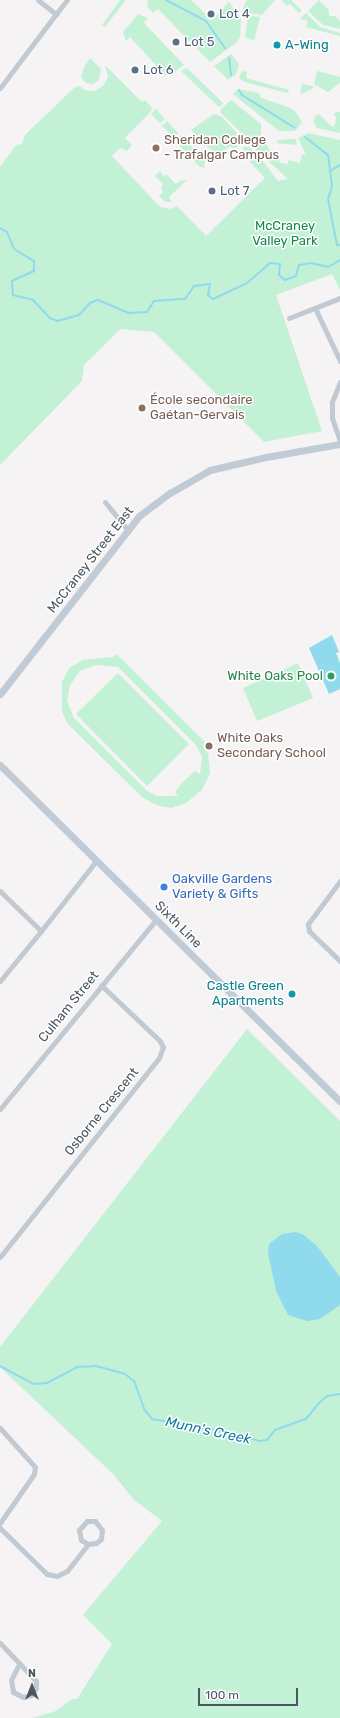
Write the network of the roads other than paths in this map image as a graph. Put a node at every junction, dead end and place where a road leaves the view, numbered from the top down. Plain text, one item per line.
1 (38, 0) edge
2 (67, 0) edge
3 (56, 14) junction
4 (0, 88) edge
5 (340, 298) edge
6 (316, 308) junction
7 (289, 318) dead end
8 (340, 361) edge
9 (340, 382) edge
10 (340, 443) edge
11 (106, 502) dead end
12 (128, 530) junction
13 (0, 694) edge
14 (0, 765) edge
15 (96, 861) junction
16 (340, 881) edge
17 (0, 891) edge
18 (156, 920) junction
19 (41, 931) junction
20 (340, 961) edge
21 (0, 981) edge
22 (101, 986) junction
23 (340, 1101) edge
24 (0, 1109) edge
25 (0, 1257) edge
26 (0, 1428) edge
27 (0, 1523) edge
28 (0, 1528) edge
29 (88, 1544) junction
30 (0, 1643) edge
31 (19, 1664) junction

1 - 3 street
2 - 3 street
3 - 4 street
5 - 6 street
6 - 7 street
6 - 8 street
9 - 10 street
10 - 12 street, McCraney Street East
11 - 12 street
12 - 13 street, McCraney Street East
14 - 15 street, Sixth Line
15 - 18 street, Sixth Line
15 - 19 street
16 - 20 street
17 - 19 street
18 - 22 street, Culham Street
18 - 23 street, Sixth Line
19 - 21 street
22 - 24 street, Culham Street
22 - 25 street, Osborne Crescent
26 - 27 street
28 - 29 street
29 - 29 street
30 - 31 street
31 - 31 street

